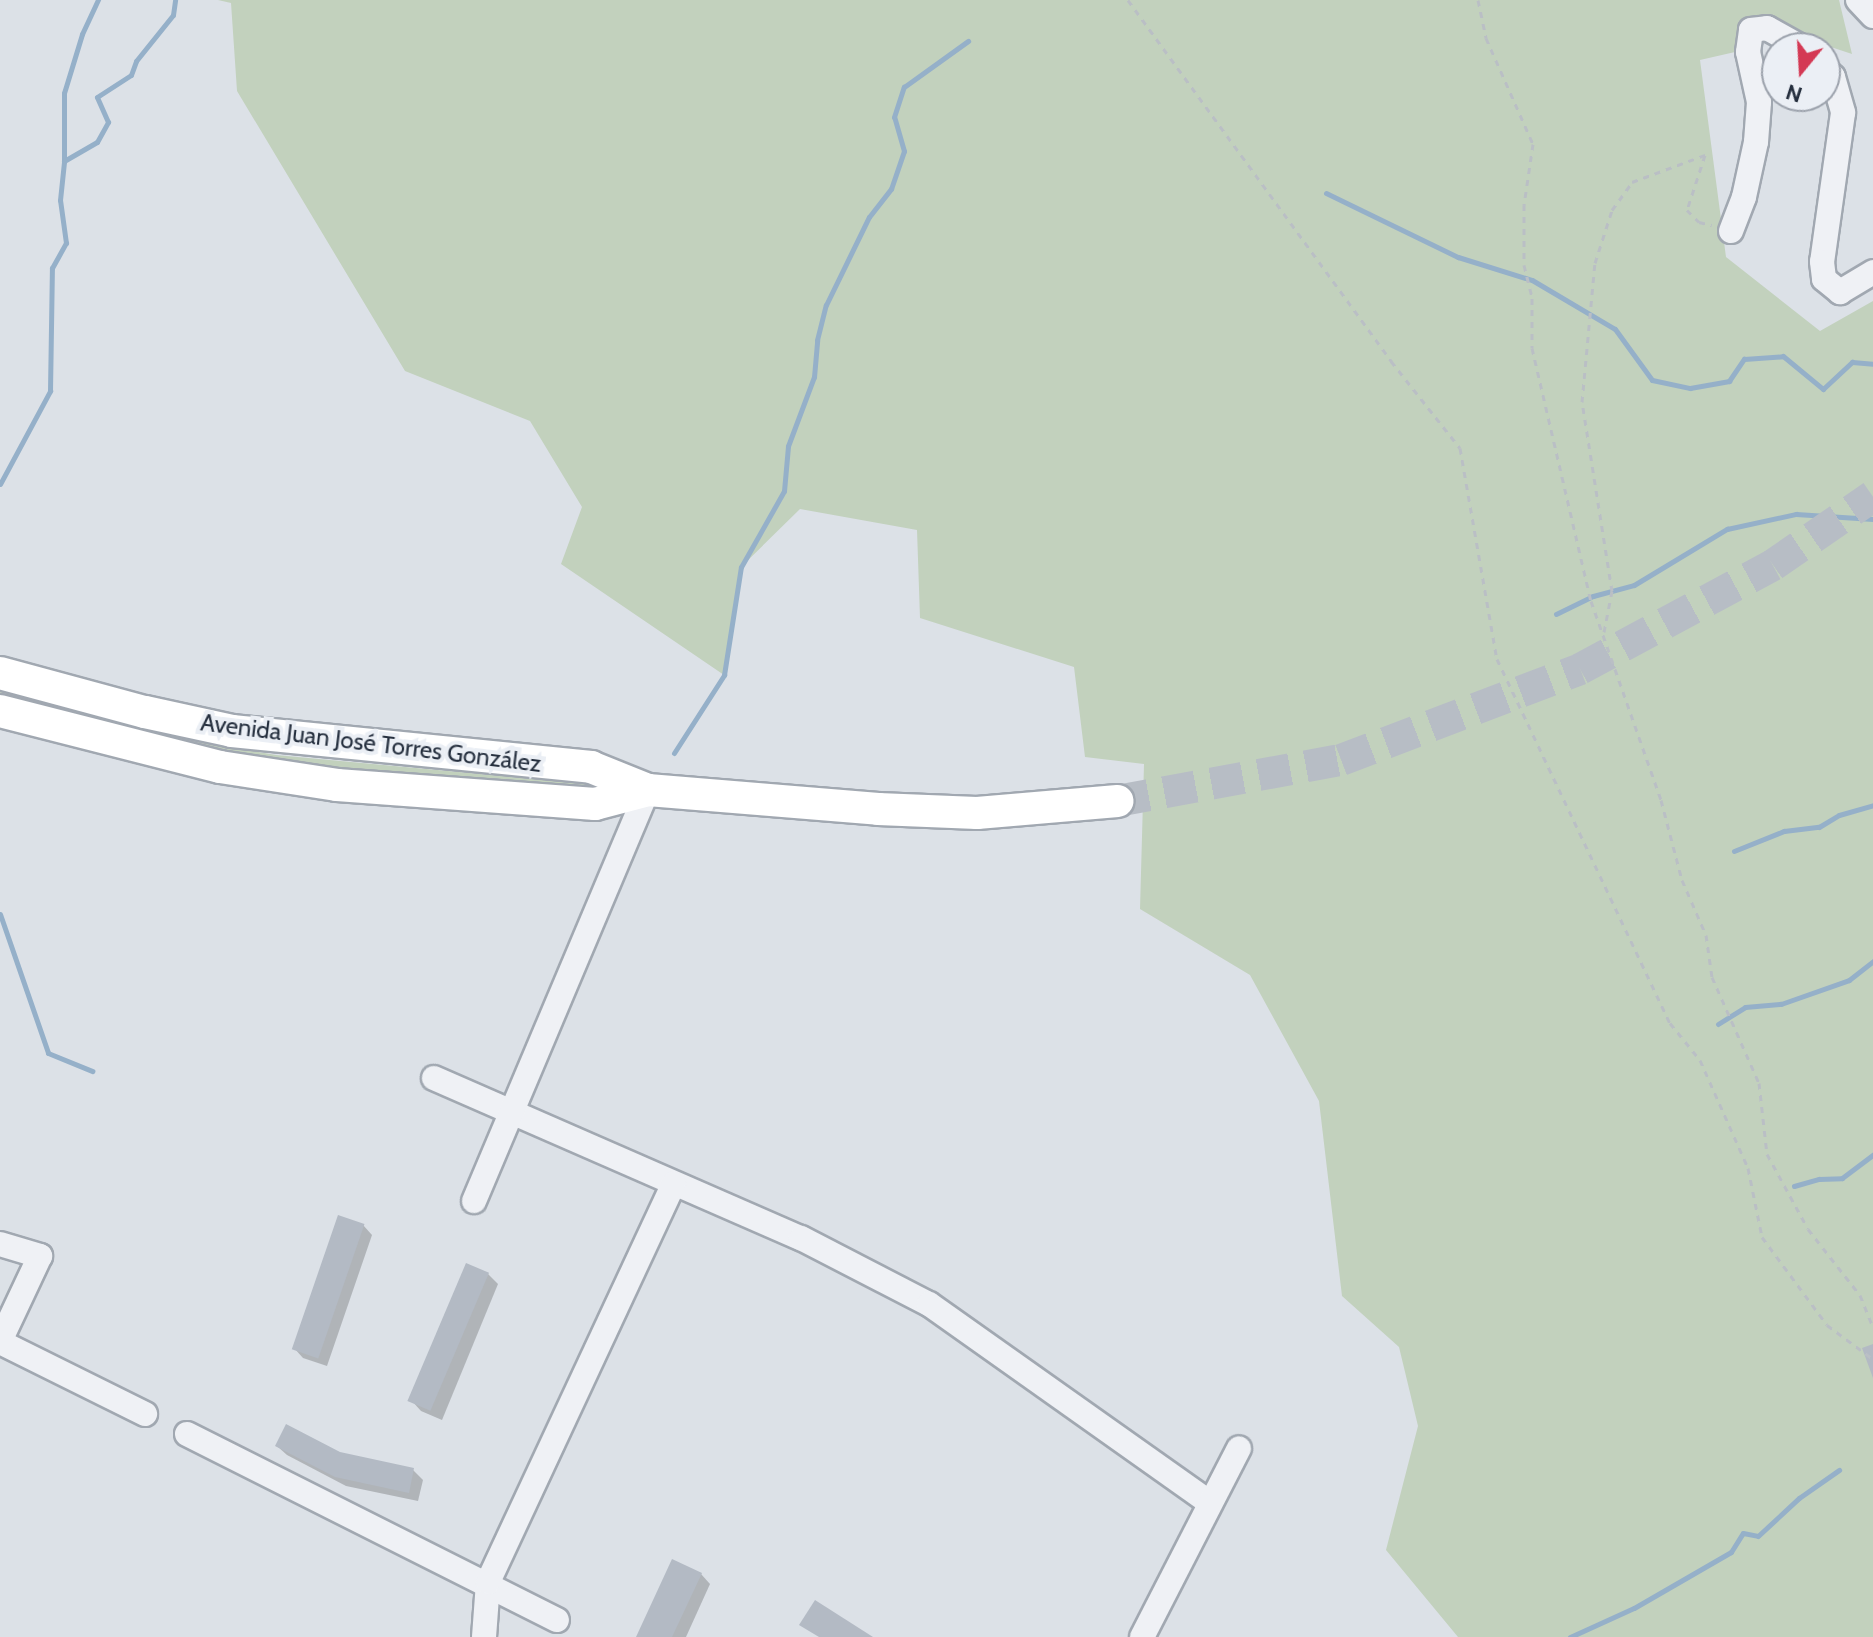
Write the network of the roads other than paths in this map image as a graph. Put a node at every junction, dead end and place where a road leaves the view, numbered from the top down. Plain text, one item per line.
1 (1858, 0) edge
2 (1873, 16) edge
3 (1774, 32) edge
4 (1841, 106) edge
5 (1731, 231) road end
6 (1873, 272) edge
7 (0, 673) edge
8 (0, 711) edge
9 (648, 790) junction
10 (1117, 801) tunnel mouth
11 (434, 1078) dead end
12 (511, 1113) junction
13 (674, 1184) junction
14 (474, 1201) dead end
15 (0, 1244) edge
16 (0, 1342) edge
17 (145, 1414) dead end
18 (187, 1434) dead end
19 (1239, 1448) dead end
20 (1209, 1502) junction
21 (488, 1582) junction
22 (557, 1620) dead end
23 (484, 1637) edge
24 (1142, 1637) edge

1 - 2 street
3 - 5 street
4 - 6 street
7 - 9 main road, Avenida Juan José Torres González
8 - 9 main road, Avenida Juan José Torres González
9 - 10 main road, Avenida Juan José Torres González
9 - 12 street
11 - 12 street
12 - 13 street
12 - 14 street
13 - 20 street
13 - 21 street
15 - 16 street
16 - 17 street
18 - 21 street
19 - 20 street
20 - 24 street
21 - 22 street
21 - 23 street

